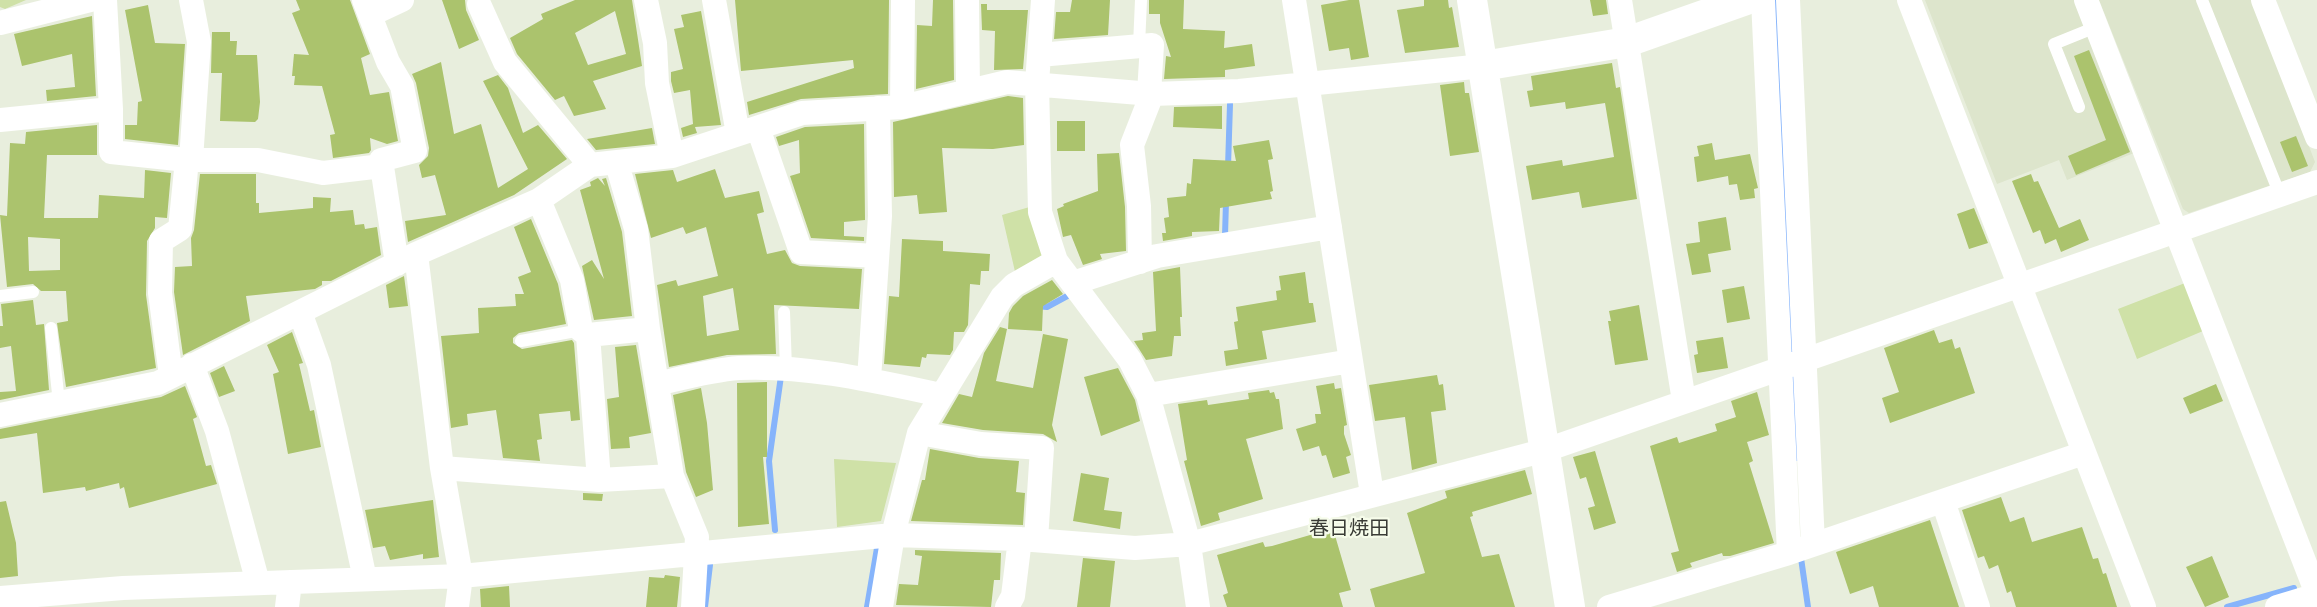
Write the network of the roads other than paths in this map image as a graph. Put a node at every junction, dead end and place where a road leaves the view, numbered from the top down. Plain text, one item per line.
1 (90, 0) edge
2 (105, 0) edge
3 (191, 0) edge
4 (402, 0) edge
5 (646, 0) edge
6 (714, 0) edge
7 (903, 0) edge
8 (967, 0) edge
9 (1043, 0) edge
10 (1141, 0) edge
11 (1294, 0) edge
12 (1472, 0) edge
13 (1620, 0) edge
14 (1746, 0) edge
15 (1763, 0) edge
16 (1788, 0) edge
17 (1909, 0) edge
18 (2086, 0) edge
19 (2202, 0) edge
20 (2263, 0) edge
21 (481, 1) edge
22 (367, 8) edge
23 (0, 24) edge
24 (2096, 27) junction
25 (1627, 42) junction
26 (1139, 46) junction
27 (1039, 55) junction
28 (1483, 66) junction
29 (1307, 82) junction
30 (1037, 83) junction
31 (968, 91) junction
32 (1150, 93) junction
33 (902, 107) junction
34 (2079, 107) dead end
35 (878, 108) junction
36 (111, 109) junction
37 (0, 120) edge
38 (748, 131) junction
39 (2317, 136) edge
40 (672, 156) junction
41 (189, 160) junction
42 (616, 164) junction
43 (590, 165) junction
44 (382, 166) junction
45 (2317, 182) edge
46 (2280, 195) junction
47 (539, 200) junction
48 (1330, 227) junction
49 (2176, 231) junction
50 (877, 256) junction
51 (406, 259) junction
52 (1056, 261) junction
53 (1140, 262) junction
54 (1073, 283) junction
55 (2019, 284) junction
56 (33, 292) dead end
57 (0, 296) edge
58 (300, 312) junction
59 (784, 312) dead end
60 (51, 328) dead end
61 (648, 329) junction
62 (585, 332) junction
63 (521, 341) dead end
64 (1804, 359) junction
65 (1351, 361) junction
66 (1781, 367) junction
67 (786, 369) junction
68 (182, 370) junction
69 (869, 379) junction
70 (657, 384) junction
71 (941, 395) junction
72 (1148, 395) junction
73 (1684, 401) junction
74 (59, 403) junction
75 (0, 415) edge
76 (919, 433) junction
77 (1546, 450) junction
78 (2084, 453) junction
79 (442, 468) junction
80 (672, 476) junction
81 (599, 480) junction
82 (1372, 494) junction
83 (1943, 501) junction
84 (893, 535) junction
85 (1028, 539) junction
86 (1189, 544) junction
87 (1813, 544) junction
88 (1789, 553) junction
89 (696, 554) junction
90 (461, 576) junction
91 (365, 579) junction
92 (290, 582) junction
93 (258, 583) junction
94 (2317, 595) edge
95 (0, 598) edge
96 (122, 598) edge
97 (287, 607) edge
98 (457, 607) edge
99 (693, 607) edge
100 (881, 607) edge
101 (1007, 607) edge
102 (1198, 607) edge
103 (1570, 607) edge
104 (1609, 607) edge
105 (1978, 607) edge
106 (2144, 607) edge
107 (2277, 607) edge

1 - 23 street
2 - 36 street
3 - 41 street
4 - 22 street
5 - 40 street
6 - 38 street
7 - 33 street
8 - 31 street
9 - 27 street
10 - 26 lane
11 - 29 street
12 - 28 street
13 - 25 street
14 - 25 street
15 - 66 street
16 - 64 street
17 - 55 street
18 - 24 street
19 - 46 lane
20 - 39 street
21 - 43 street
22 - 44 street
24 - 34 lane
24 - 49 street
25 - 28 street
25 - 73 street
26 - 27 street
26 - 32 street
27 - 30 street
28 - 29 street
28 - 77 street
29 - 32 street
29 - 48 street
30 - 31 street
30 - 32 street
30 - 52 street
31 - 33 street
32 - 53 street
33 - 35 street
35 - 38 street
35 - 50 street
36 - 37 street
36 - 41 street
38 - 40 street
38 - 50 street
40 - 42 street
41 - 44 street
41 - 68 street
42 - 43 street
42 - 61 street
43 - 47 street
44 - 51 street
45 - 46 street
46 - 49 street
47 - 51 street
47 - 62 street
48 - 53 street
48 - 65 street
49 - 55 street
49 - 94 street
50 - 69 street
51 - 58 street
51 - 79 street
52 - 54 street
52 - 71 street
53 - 54 street
54 - 72 street
55 - 64 street
55 - 78 street
56 - 57 lane
58 - 68 street
58 - 91 street
59 - 67 lane
60 - 74 lane
61 - 62 street
61 - 70 street
62 - 63 lane
62 - 81 street
64 - 66 street
64 - 87 street
65 - 72 street
65 - 82 street
66 - 73 street
66 - 88 street
67 - 69 street
67 - 70 street
68 - 74 street
68 - 93 street
69 - 71 street
70 - 80 street
71 - 76 street
72 - 86 street
73 - 77 street
74 - 75 street
76 - 84 street
76 - 85 street
77 - 82 street
77 - 103 street
78 - 83 street
78 - 106 street
79 - 81 street
79 - 90 street
80 - 81 street
80 - 89 street
82 - 86 street
83 - 87 street
83 - 105 street
84 - 85 street
84 - 89 street
84 - 100 street
85 - 86 street
85 - 101 street
86 - 102 street
87 - 88 street
88 - 104 street
89 - 90 street
89 - 99 street
90 - 91 street
90 - 98 street
91 - 92 street
92 - 93 street
92 - 97 street
93 - 96 street
94 - 107 street
95 - 96 street

